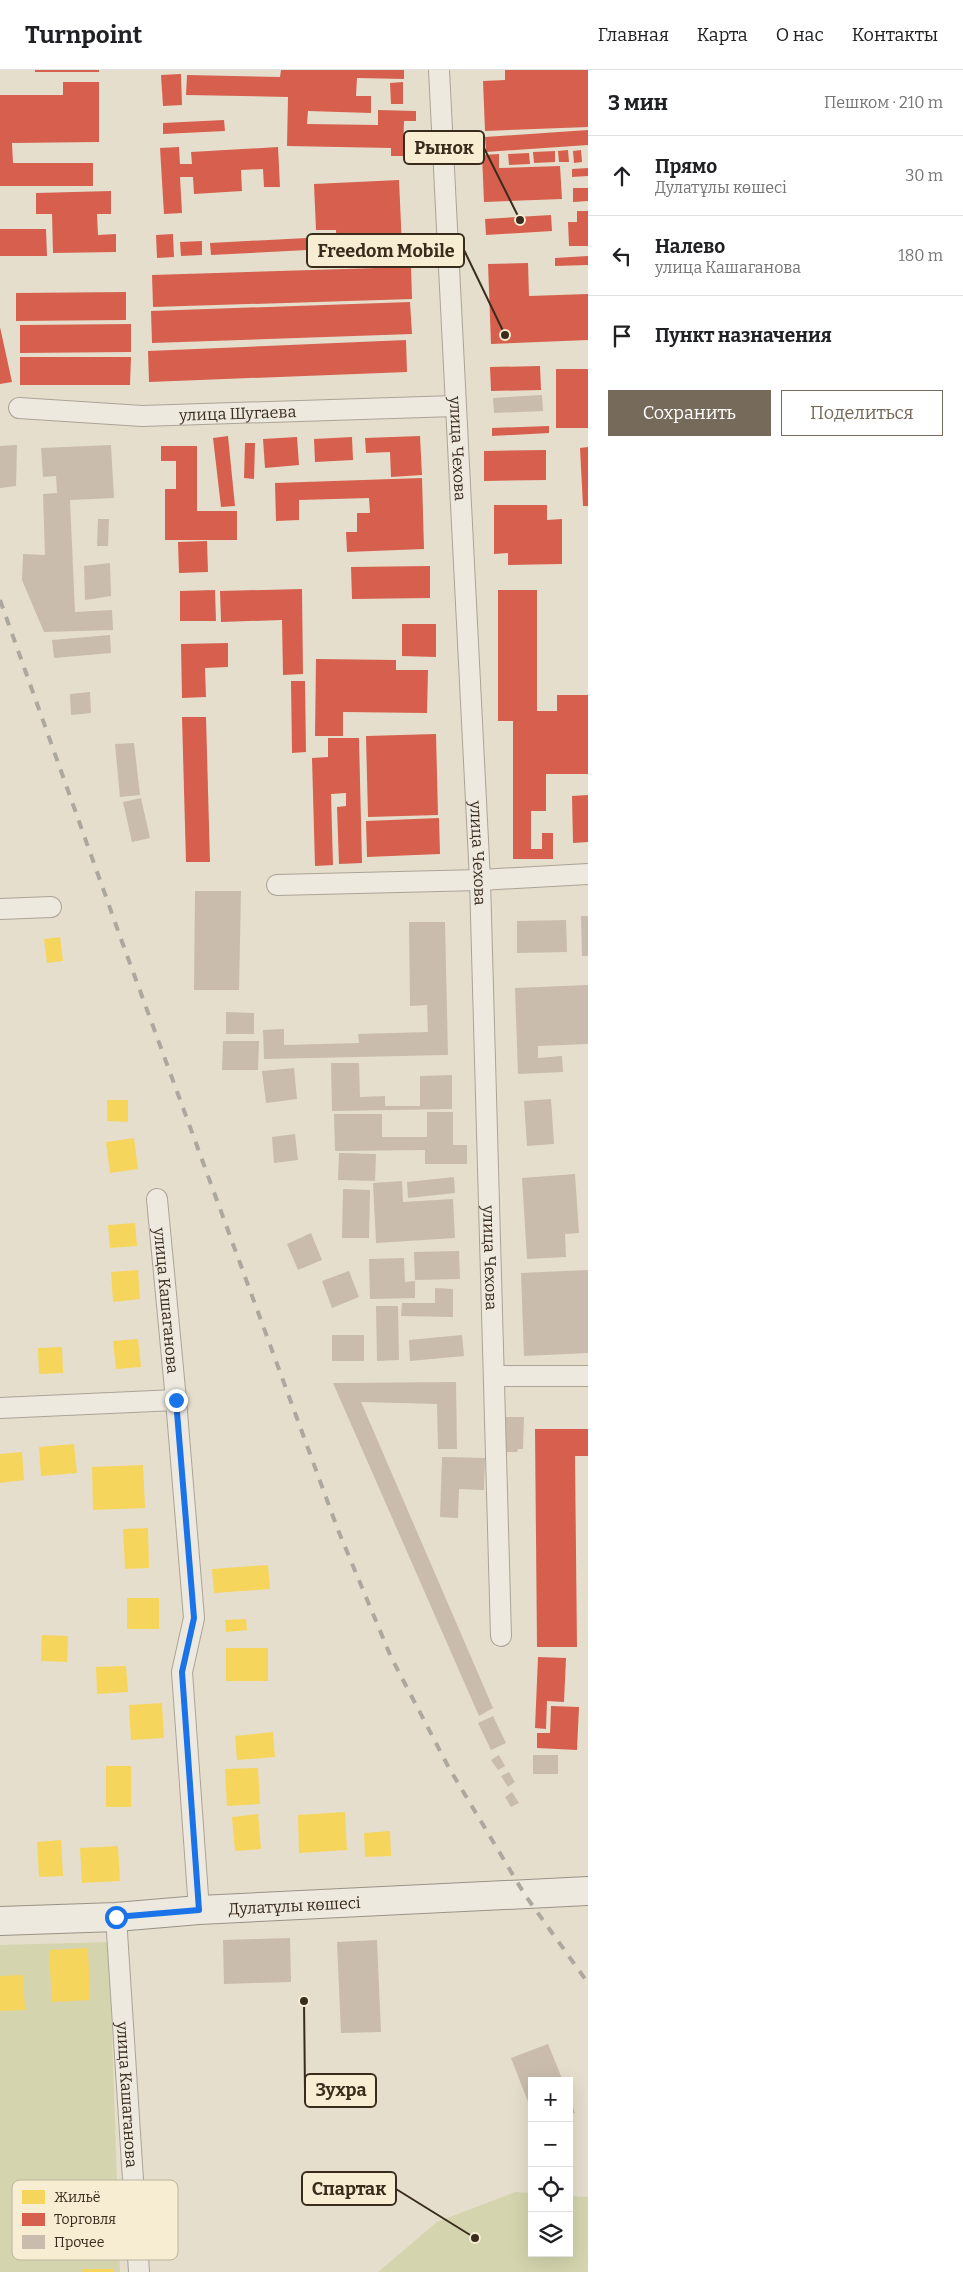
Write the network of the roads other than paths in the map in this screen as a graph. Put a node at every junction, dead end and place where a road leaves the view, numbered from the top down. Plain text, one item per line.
1 (439, 70) edge
2 (455, 406) junction
3 (19, 408) dead end
4 (588, 874) edge
5 (480, 880) junction
6 (277, 885) dead end
7 (51, 907) dead end
8 (0, 909) edge
9 (156, 1199) dead end
10 (495, 1376) junction
11 (588, 1376) edge
12 (176, 1400) junction
13 (0, 1408) edge
14 (501, 1636) dead end
15 (588, 1891) edge
16 (199, 1910) junction
17 (116, 1917) junction
18 (0, 1921) edge
19 (133, 2180) edge

1 - 2 street, улица Чехова
2 - 3 street, улица Шугаева
2 - 5 street, улица Чехова
4 - 5 street
5 - 6 street
5 - 10 street, улица Чехова
7 - 8 street
9 - 12 street, улица Кашаганова
10 - 11 street
10 - 14 street, улица Чехова
12 - 13 street
12 - 16 street, улица Кашаганова
15 - 16 street, Дулатұлы көшесі
16 - 17 street, Дулатұлы көшесі
17 - 18 street, Дулатұлы көшесі
17 - 19 street, улица Кашаганова

